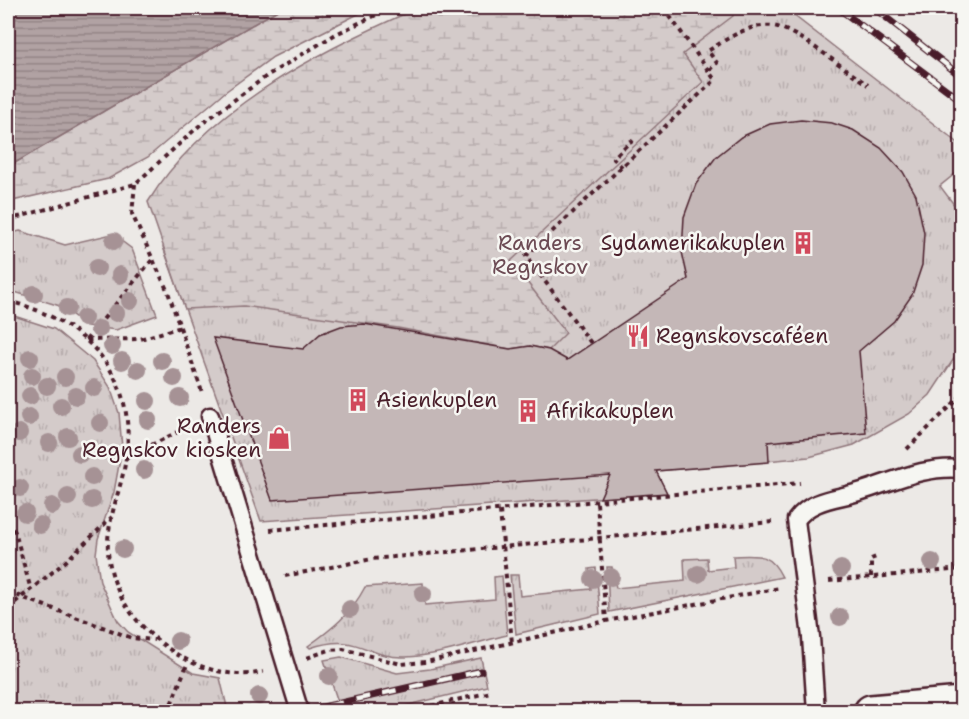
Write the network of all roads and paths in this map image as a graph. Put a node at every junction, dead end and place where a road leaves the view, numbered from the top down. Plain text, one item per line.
1 (391, 8) edge
2 (664, 8) edge
3 (708, 70) junction
4 (868, 85) dead end
5 (633, 143) dead end
6 (622, 167) junction
7 (135, 184) junction
8 (8, 220) edge
9 (152, 260) junction
10 (8, 302) edge
11 (181, 327) junction
12 (86, 340) junction
13 (591, 344) dead end
14 (962, 395) edge
15 (210, 416) junction
16 (909, 454) dead end
17 (126, 458) junction
18 (962, 469) edge
19 (807, 483) dead end
20 (597, 503) junction
21 (500, 511) junction
22 (112, 517) junction
23 (796, 520) junction
24 (8, 521) edge
25 (245, 532) junction
26 (598, 538) junction
27 (503, 546) junction
28 (962, 552) edge
29 (879, 556) dead end
30 (960, 569) edge
31 (872, 577) junction
32 (261, 581) junction
33 (805, 584) junction
34 (31, 590) junction
35 (8, 592) edge
36 (20, 598) junction
37 (8, 608) edge
38 (606, 621) junction
39 (156, 640) junction
40 (512, 643) junction
41 (188, 662) junction
42 (285, 666) junction
43 (490, 692) dead end
44 (962, 704) edge
45 (168, 711) edge
46 (300, 711) edge
47 (405, 711) edge
48 (816, 711) edge
49 (871, 711) edge

1 - 7 path
2 - 3 path
3 - 4 path
3 - 6 path
5 - 6 path
6 - 13 path
7 - 8 path
7 - 9 path
9 - 11 path
9 - 12 path
10 - 12 path
11 - 12 path
11 - 15 path
12 - 17 path
14 - 16 path
15 - 17 path
15 - 25 lane
17 - 22 path
18 - 23 lane
19 - 20 path
20 - 21 path
20 - 26 path
21 - 25 path
21 - 27 path
22 - 34 path
22 - 39 path
23 - 26 path
23 - 33 lane
24 - 34 path
25 - 32 lane
26 - 27 path
26 - 38 path
27 - 32 path
27 - 40 path
28 - 30 path
29 - 31 path
30 - 31 path
31 - 33 path
32 - 42 lane
33 - 38 path
33 - 48 lane
34 - 36 path
35 - 36 path
36 - 37 path
36 - 39 path
38 - 40 path
39 - 41 path
40 - 42 path
41 - 42 path
41 - 45 path
42 - 46 lane
43 - 47 path
44 - 49 main road

